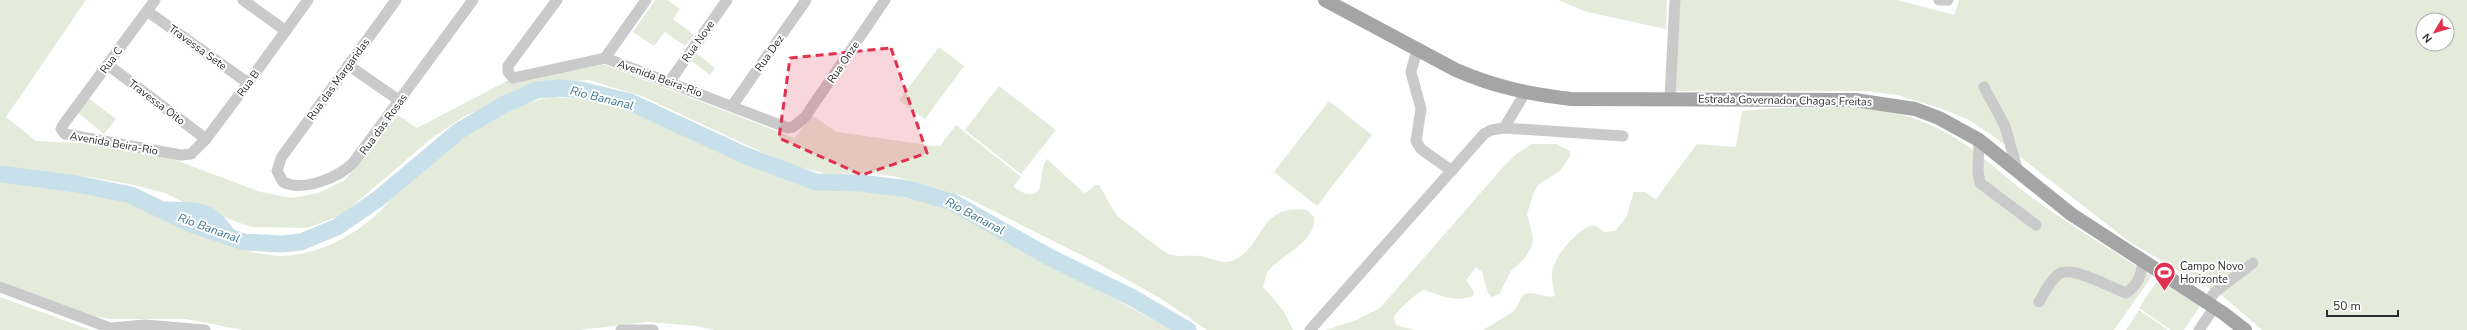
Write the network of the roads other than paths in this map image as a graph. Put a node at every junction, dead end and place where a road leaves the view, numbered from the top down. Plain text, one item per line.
1 (155, 0) edge
2 (244, 0) edge
3 (308, 0) edge
4 (396, 0) edge
5 (473, 0) edge
6 (557, 0) edge
7 (646, 0) edge
8 (727, 0) edge
9 (806, 0) edge
10 (885, 0) edge
11 (1325, 0) edge
12 (1676, 0) edge
13 (147, 11) junction
14 (286, 31) junction
15 (1416, 50) junction
16 (605, 58) junction
17 (108, 65) junction
18 (348, 65) junction
19 (670, 81) junction
20 (248, 83) junction
21 (1984, 87) dead end
22 (1525, 93) junction
23 (1670, 99) junction
24 (400, 101) junction
25 (732, 106) junction
26 (66, 119) joint
27 (800, 122) joint
28 (1504, 128) junction
29 (1623, 136) dead end
30 (206, 139) junction
31 (1979, 140) junction
32 (181, 155) joint
33 (281, 158) joint
34 (1452, 171) junction
35 (2018, 172) junction
36 (2036, 225) dead end
37 (2143, 261) junction
38 (2253, 263) dead end
39 (0, 287) edge
40 (2039, 302) dead end
41 (2211, 305) junction
42 (205, 330) edge
43 (621, 330) edge
44 (653, 330) edge
45 (1310, 330) edge
46 (2199, 330) edge
47 (2245, 330) edge

1 - 13 street, Rua C
2 - 14 street
3 - 14 street, Rua B
4 - 18 street, Rua das Margaridas
5 - 24 street, Rua das Rosas
6 - 16 street, Avenida Beira-Rio
7 - 16 street
8 - 19 street, Rua Nove
9 - 25 street, Rua Dez
10 - 27 street, Rua Onze
11 - 15 main road, Estrada Governador Chagas Freitas
12 - 23 street
13 - 17 street, Rua C
13 - 20 street, Travessa Sete
14 - 20 street, Rua B
15 - 22 main road, Estrada Governador Chagas Freitas
15 - 34 street
16 - 19 street, Avenida Beira-Rio
17 - 26 street, Rua C
17 - 30 street, Travessa Oito
18 - 24 street
18 - 33 street, Rua das Margaridas
19 - 25 street, Avenida Beira-Rio
20 - 30 street, Rua B
21 - 35 street
22 - 23 main road, Estrada Governador Chagas Freitas
22 - 28 street
23 - 31 main road, Estrada Governador Chagas Freitas
24 - 33 street, Rua das Rosas
25 - 27 street, Avenida Beira-Rio
26 - 32 street, Avenida Beira-Rio
28 - 29 street
28 - 34 street
30 - 32 street, Rua B
31 - 35 main road, Estrada Governador Chagas Freitas
31 - 36 street
34 - 45 street
35 - 37 main road, Estrada Governador Chagas Freitas
37 - 40 street
37 - 41 main road, Estrada Governador Chagas Freitas
38 - 41 street
39 - 42 street
41 - 46 street
41 - 47 main road, Estrada Governador Chagas Freitas
43 - 44 street

